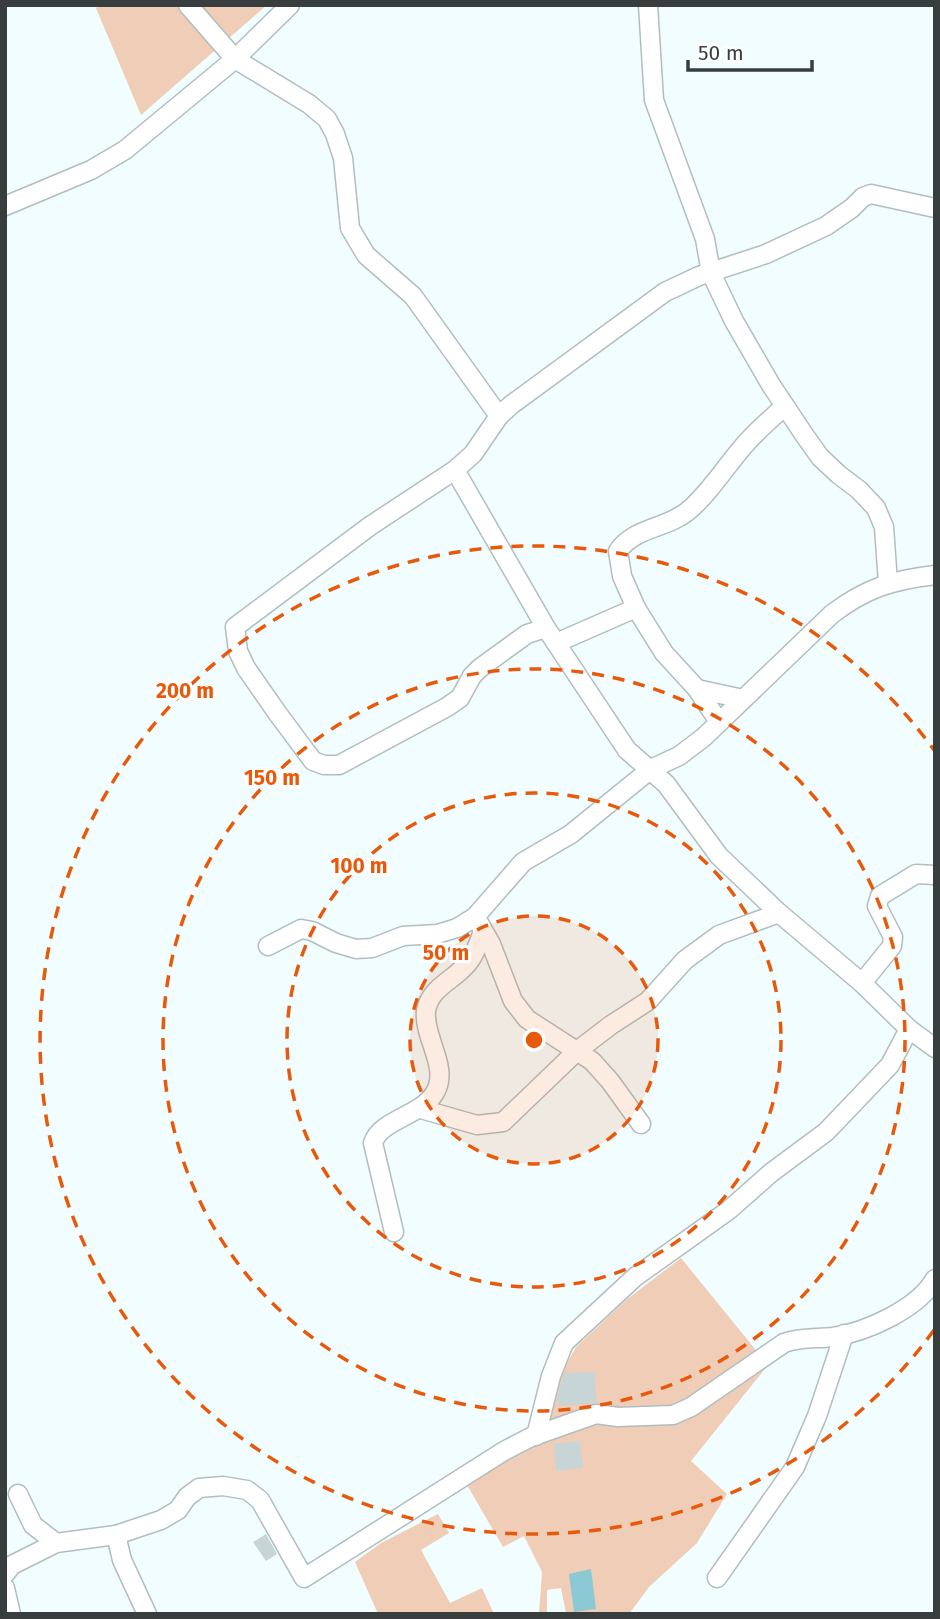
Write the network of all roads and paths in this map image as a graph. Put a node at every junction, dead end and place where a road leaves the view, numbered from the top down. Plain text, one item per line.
1 (188, 5) edge
2 (290, 5) edge
3 (648, 5) edge
4 (235, 59) junction
5 (5, 206) edge
6 (935, 208) edge
7 (711, 273) junction
8 (785, 406) junction
9 (499, 416) junction
10 (455, 470) junction
11 (935, 575) edge
12 (887, 583) junction
13 (636, 608) junction
14 (551, 636) junction
15 (697, 689) junction
16 (743, 699) junction
17 (719, 722) junction
18 (651, 769) junction
19 (935, 875) edge
20 (779, 913) junction
21 (479, 924) junction
22 (268, 946) dead end
23 (862, 984) junction
24 (909, 1029) junction
25 (935, 1048) edge
26 (577, 1051) junction
27 (421, 1109) junction
28 (641, 1124) dead end
29 (394, 1232) dead end
30 (935, 1279) edge
31 (844, 1335) junction
32 (536, 1436) junction
33 (18, 1494) dead end
34 (116, 1535) junction
35 (56, 1543) junction
36 (5, 1573) edge
37 (717, 1578) dead end
38 (5, 1588) edge
39 (11, 1614) edge
40 (148, 1614) edge

1 - 4 street
2 - 4 street
3 - 7 street
4 - 5 street
4 - 9 street
6 - 7 street
7 - 8 street
7 - 9 street
8 - 12 street
8 - 13 street
9 - 10 street
10 - 14 street
10 - 14 street
11 - 12 street
12 - 16 street
13 - 14 street
13 - 15 street
14 - 18 street
15 - 16 street
15 - 17 street
16 - 17 street
17 - 18 street
18 - 20 street
18 - 21 street
19 - 23 street
20 - 23 street
20 - 26 street
21 - 22 street
21 - 26 street
21 - 27 street
23 - 24 street
24 - 25 street
24 - 32 street
26 - 27 street
26 - 28 street
27 - 29 street
30 - 31 street
31 - 32 street
31 - 37 street
32 - 34 street
33 - 35 street
34 - 35 street
34 - 40 street
35 - 36 street
38 - 39 street

